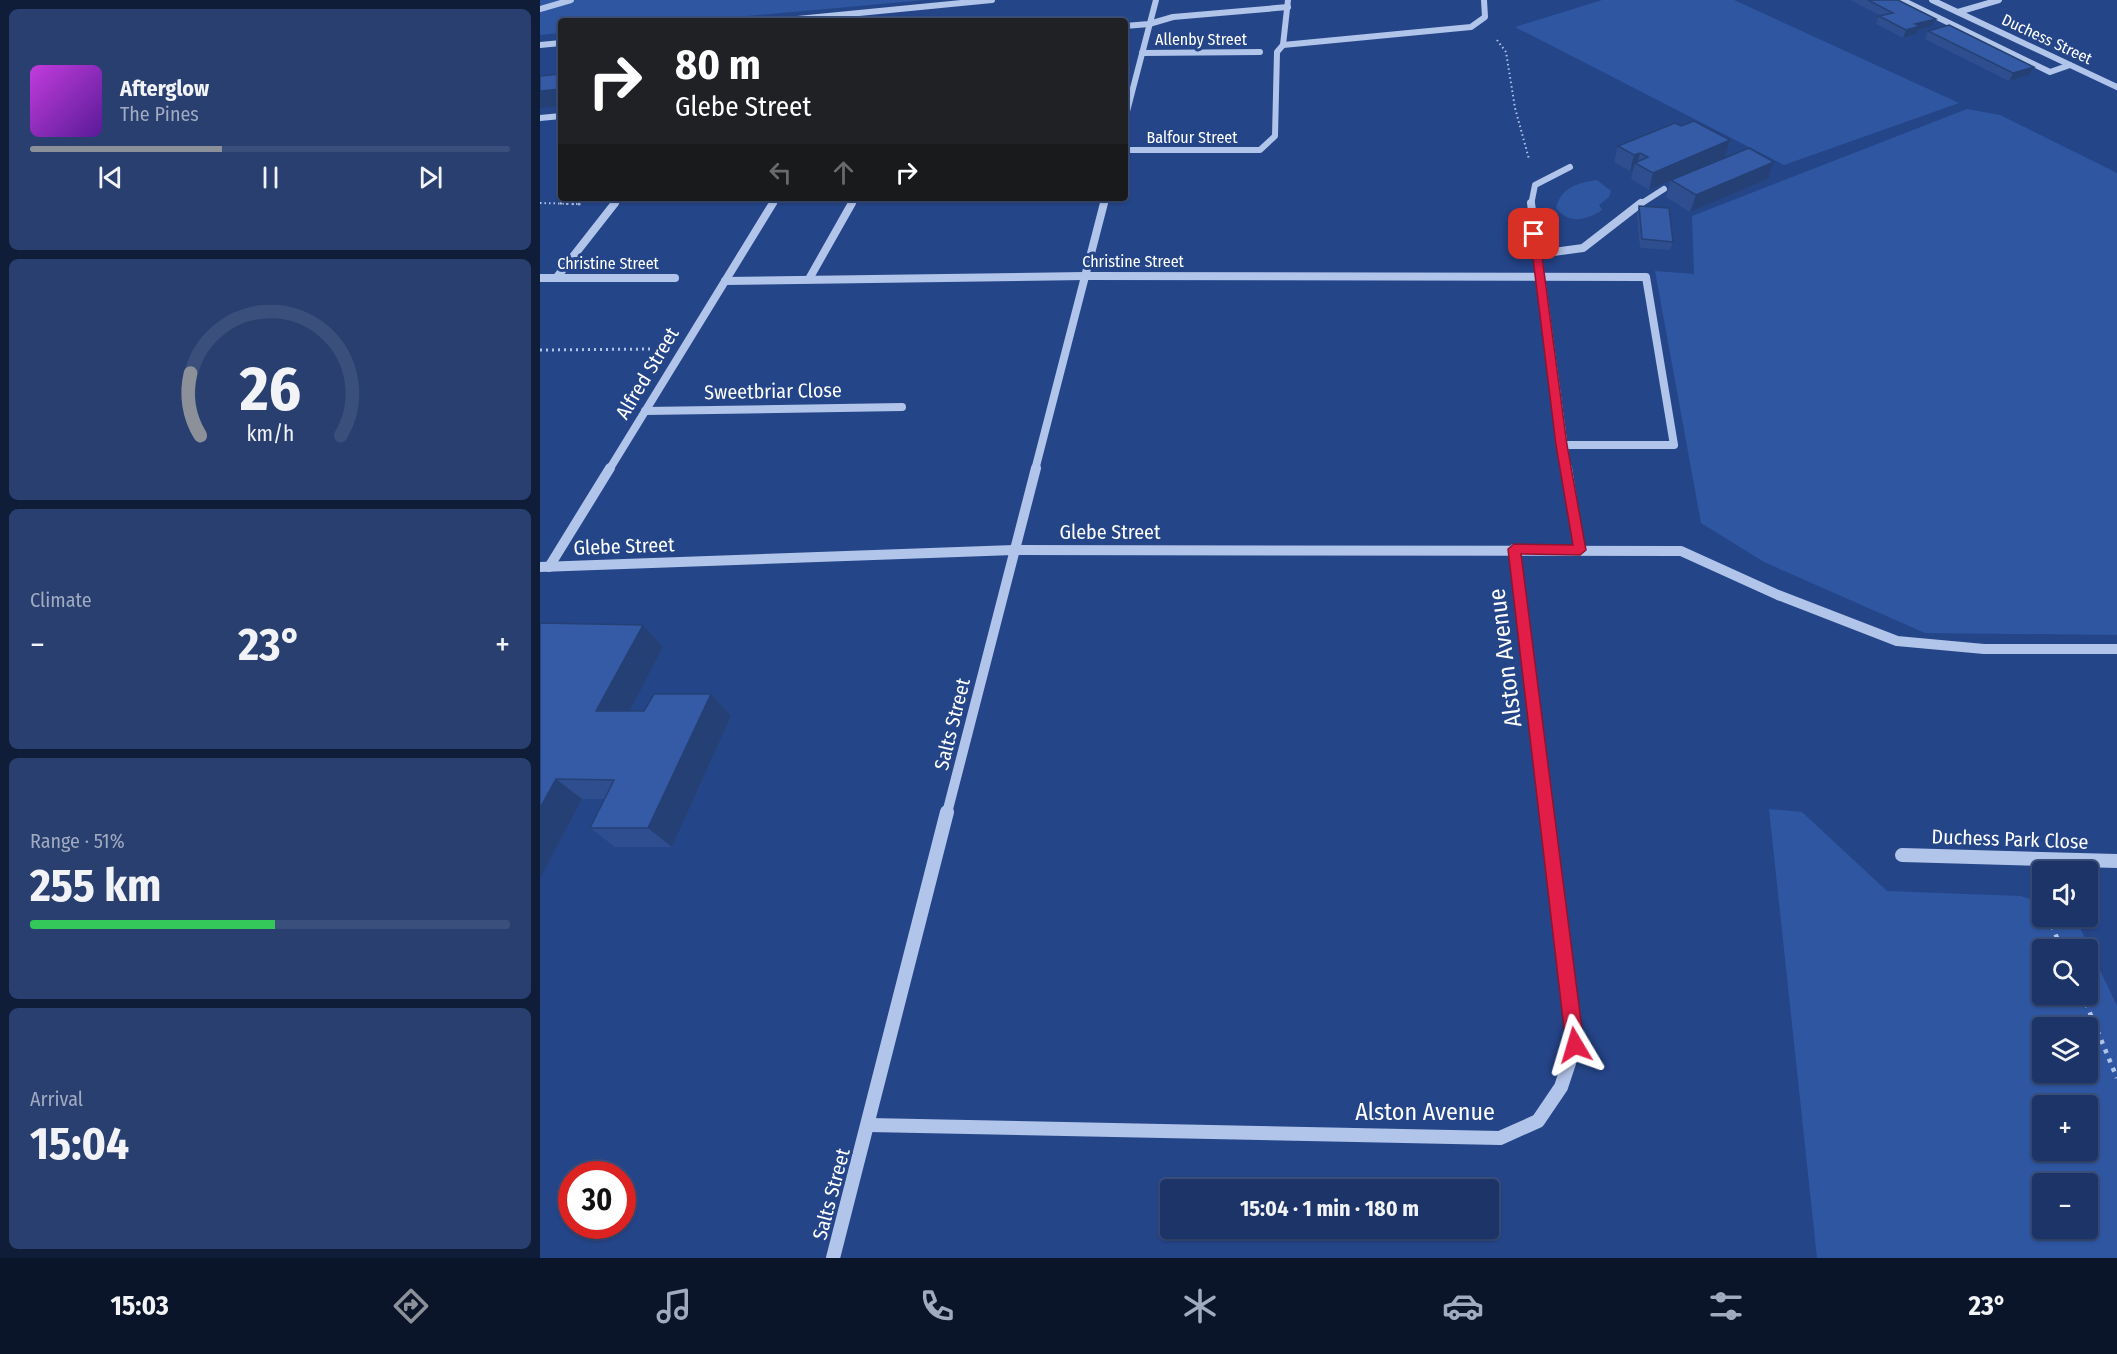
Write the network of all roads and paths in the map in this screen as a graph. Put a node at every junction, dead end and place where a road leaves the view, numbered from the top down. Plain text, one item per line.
1 (571, 0) edge
2 (992, 0) edge
3 (1156, 0) edge
4 (1484, 0) edge
5 (1902, 0) edge
6 (1932, 0) edge
7 (1999, 0) edge
8 (1288, 4) edge
9 (540, 9) edge
10 (893, 9) junction
11 (1958, 12) junction
12 (806, 18) edge
13 (888, 18) edge
14 (1476, 23) junction
15 (1149, 24) junction
16 (1128, 26) edge
17 (558, 43) edge
18 (540, 45) edge
19 (1283, 45) junction
20 (1260, 52) dead end
21 (1142, 53) junction
22 (2070, 65) junction
23 (2117, 87) edge
24 (1128, 102) edge
25 (558, 116) edge
26 (540, 118) edge
27 (1128, 150) edge
28 (1570, 167) dead end
29 (1535, 185) junction
30 (1664, 189) edge
31 (616, 201) edge
32 (774, 201) edge
33 (853, 201) edge
34 (1104, 201) edge
35 (540, 203) edge
36 (569, 203) dead end
37 (1539, 254) junction
38 (1541, 275) junction
39 (1085, 276) junction
40 (557, 277) junction
41 (540, 278) edge
42 (675, 278) dead end
43 (809, 279) junction
44 (725, 281) junction
45 (654, 348) dead end
46 (540, 350) edge
47 (902, 406) dead end
48 (645, 411) junction
49 (1562, 445) junction
50 (1514, 549) junction
51 (1014, 550) junction
52 (1580, 550) junction
53 (544, 567) edge
54 (2117, 649) edge
55 (1902, 855) dead end
56 (2117, 861) edge
57 (2087, 1005) edge
58 (2117, 1078) edge
59 (869, 1125) junction
60 (833, 1258) edge

1 - 9 street
2 - 10 street
3 - 15 street
4 - 14 street
5 - 22 street
6 - 11 street, Duchess Street
7 - 11 street
8 - 15 street
8 - 19 street
10 - 12 street
10 - 13 street
11 - 22 street, Duchess Street
14 - 19 street
14 - 29 path
15 - 16 street
15 - 21 street
17 - 18 street
19 - 27 street, Balfour Street
20 - 21 street, Allenby Street
21 - 24 street
22 - 23 street, Duchess Street
25 - 26 street
28 - 29 street
29 - 37 street
30 - 37 street
31 - 40 street
32 - 44 street, Alfred Street
33 - 43 street
34 - 39 street, Salts Street
35 - 36 path
37 - 38 street
38 - 39 street, Christine Street
38 - 49 street
38 - 49 street, Christine Street
39 - 43 street, Christine Street
39 - 51 street, Salts Street
40 - 41 street, Christine Street
40 - 42 street, Christine Street
43 - 44 street, Christine Street
44 - 48 street, Alfred Street
45 - 46 path
47 - 48 street, Sweetbriar Close
48 - 53 street, Alfred Street
49 - 52 street
50 - 51 street, Glebe Street
50 - 52 street, Glebe Street
50 - 59 street, Alston Avenue
51 - 53 street, Glebe Street
51 - 59 street, Salts Street
52 - 54 street, Glebe Street
55 - 56 street, Duchess Park Close
57 - 58 path
59 - 60 street, Salts Street

